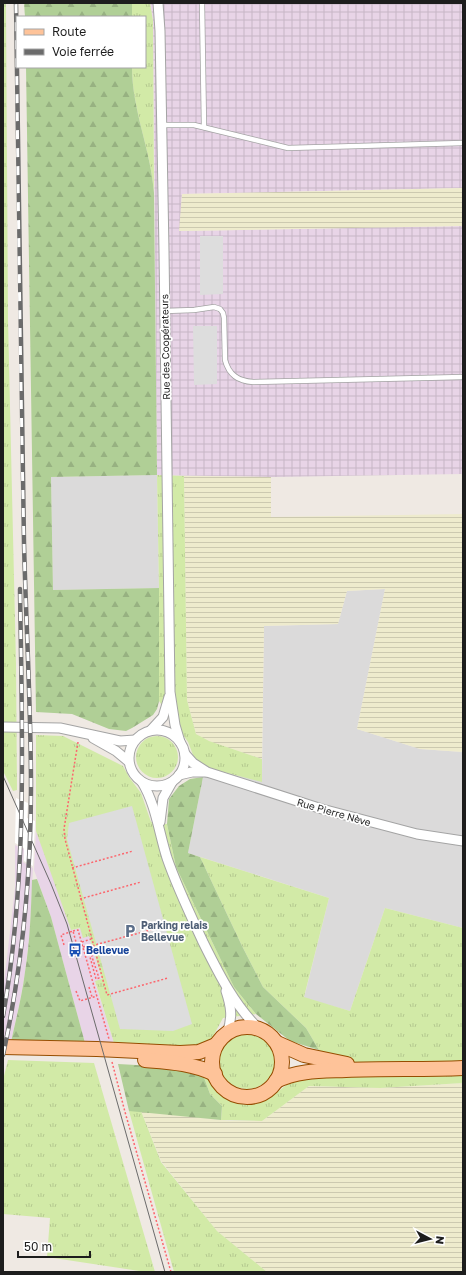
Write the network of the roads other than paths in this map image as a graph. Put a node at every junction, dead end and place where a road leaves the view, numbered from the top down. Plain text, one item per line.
1 (158, 3) edge
2 (202, 3) edge
3 (162, 125) junction
4 (204, 127) junction
5 (463, 143) edge
6 (165, 311) junction
7 (463, 377) edge
8 (170, 692) junction
9 (3, 727) edge
10 (151, 730) junction
11 (83, 734) junction
12 (135, 740) junction
13 (180, 742) junction
14 (185, 754) junction
15 (128, 761) junction
16 (207, 772) junction
17 (179, 775) junction
18 (142, 782) junction
19 (172, 782) junction
20 (160, 829) junction
21 (463, 842) edge
22 (223, 982) junction
23 (259, 1029) junction
24 (227, 1033) junction
25 (277, 1043) junction
26 (216, 1045) junction
27 (3, 1047) edge
28 (3, 1053) edge
29 (112, 1054) junction
30 (377, 1068) junction
31 (463, 1068) edge
32 (215, 1074) junction
33 (276, 1082) junction

1 - 3 street, Rue des Coopérateurs
2 - 4 lane
3 - 4 lane
3 - 6 street, Rue des Coopérateurs
4 - 5 lane
6 - 7 lane
6 - 8 street, Rue des Coopérateurs
8 - 10 street, Rue des Coopérateurs
8 - 13 street, Rue des Coopérateurs
9 - 11 street
10 - 12 street
10 - 13 street
11 - 12 street
11 - 15 street
12 - 15 street
13 - 14 street
14 - 16 street, Rue Pierre Nève
14 - 17 street
15 - 18 street
16 - 17 street, Rue Pierre Nève
16 - 21 street, Rue Pierre Nève
17 - 19 street
18 - 19 street
18 - 20 street
19 - 20 street
20 - 22 street
22 - 23 street
22 - 24 street
23 - 24 main road
23 - 25 main road
24 - 26 main road
25 - 30 main road
25 - 33 main road
26 - 29 main road
26 - 32 main road
27 - 29 main road
28 - 29 main road
29 - 32 main road
30 - 31 main road
30 - 33 main road
32 - 33 main road

